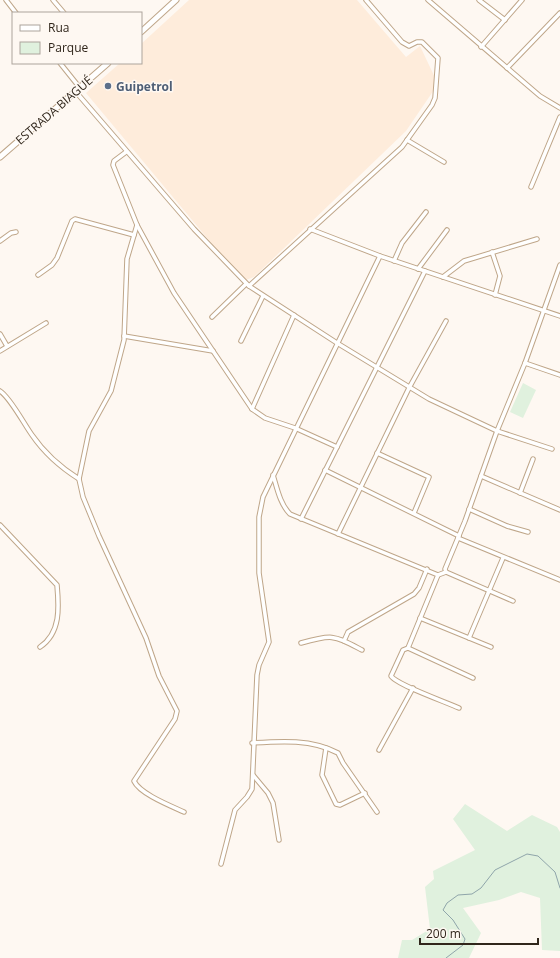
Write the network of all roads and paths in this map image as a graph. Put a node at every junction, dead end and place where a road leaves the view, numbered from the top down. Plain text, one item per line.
1 (6, 0) edge
2 (54, 0) edge
3 (176, 0) edge
4 (366, 0) edge
5 (428, 0) edge
6 (479, 0) edge
7 (522, 0) edge
8 (15, 12) edge
9 (63, 12) edge
10 (560, 13) edge
11 (505, 20) junction
12 (142, 31) edge
13 (481, 47) junction
14 (61, 64) edge
15 (107, 64) edge
16 (507, 68) junction
17 (78, 90) junction
18 (560, 108) edge
19 (560, 118) edge
20 (407, 140) junction
21 (126, 152) junction
22 (0, 157) edge
23 (444, 162) dead end
24 (532, 186) dead end
25 (426, 212) dead end
26 (137, 225) junction
27 (310, 229) junction
28 (448, 230) dead end
29 (16, 232) dead end
30 (134, 235) junction
31 (537, 239) dead end
32 (0, 241) edge
33 (492, 252) junction
34 (380, 256) junction
35 (394, 261) junction
36 (560, 265) edge
37 (418, 269) junction
38 (425, 271) junction
39 (38, 275) dead end
40 (443, 277) junction
41 (248, 285) junction
42 (495, 295) junction
43 (263, 296) junction
44 (544, 312) junction
45 (294, 315) junction
46 (560, 316) edge
47 (212, 317) dead end
48 (446, 321) dead end
49 (46, 323) dead end
50 (0, 334) edge
51 (124, 336) junction
52 (241, 341) dead end
53 (337, 343) junction
54 (7, 346) junction
55 (214, 350) junction
56 (0, 351) edge
57 (525, 363) junction
58 (376, 367) junction
59 (560, 375) edge
60 (409, 388) junction
61 (0, 391) edge
62 (252, 409) junction
63 (296, 428) junction
64 (497, 431) junction
65 (337, 447) junction
66 (552, 448) dead end
67 (377, 453) junction
68 (533, 459) dead end
69 (325, 470) junction
70 (273, 475) junction
71 (480, 476) junction
72 (79, 479) junction
73 (361, 487) junction
74 (520, 493) junction
75 (469, 509) junction
76 (560, 510) edge
77 (414, 513) junction
78 (301, 518) junction
79 (0, 525) edge
80 (528, 532) dead end
81 (338, 534) junction
82 (458, 537) junction
83 (503, 558) junction
84 (427, 569) junction
85 (446, 572) junction
86 (438, 575) junction
87 (560, 580) edge
88 (489, 590) junction
89 (513, 601) dead end
90 (420, 618) junction
91 (469, 638) junction
92 (344, 640) junction
93 (301, 643) dead end
94 (40, 647) dead end
95 (491, 647) dead end
96 (408, 648) junction
97 (362, 650) dead end
98 (473, 678) dead end
99 (413, 688) junction
100 (458, 708) dead end
101 (252, 744) junction
102 (326, 748) junction
103 (379, 750) dead end
104 (253, 775) junction
105 (365, 793) junction
106 (184, 812) dead end
107 (378, 812) dead end
108 (279, 840) dead end
109 (221, 864) dead end

1 - 8 street
2 - 9 street
3 - 12 main road
4 - 20 street
5 - 13 street
6 - 11 street
7 - 11 street
10 - 16 street
11 - 13 street
13 - 16 street
14 - 17 street
15 - 17 main road, ESTRADA BIAGUÉ
16 - 18 street
17 - 21 street
17 - 22 main road, ESTRADA BIAGUÉ
19 - 24 street
20 - 23 street
20 - 27 street
21 - 26 street
21 - 41 street
25 - 35 street
26 - 30 street
26 - 55 street
27 - 34 street
27 - 41 street
28 - 37 street
29 - 32 street
30 - 39 street
30 - 51 street
31 - 33 street
33 - 40 street
33 - 42 street
34 - 35 street
34 - 53 street
35 - 37 street
36 - 44 street
37 - 38 street
38 - 40 street
38 - 58 street
40 - 42 street
41 - 43 street
41 - 47 street
42 - 44 street
43 - 45 street
43 - 52 street
44 - 46 street
44 - 57 street
45 - 53 street
45 - 62 street
48 - 60 street
49 - 54 street
50 - 54 street
51 - 55 street
51 - 72 street
53 - 58 street
53 - 63 street
54 - 56 street
55 - 62 street
57 - 59 street
57 - 64 street
58 - 60 street
58 - 65 street
60 - 64 street
60 - 67 street
61 - 72 street
62 - 63 street
63 - 65 street
63 - 70 street
64 - 66 street
64 - 71 street
65 - 69 street
67 - 73 street
67 - 77 street
68 - 74 street
69 - 73 street
69 - 78 street
70 - 78 street
70 - 101 street
71 - 74 street
71 - 75 street
72 - 106 street
73 - 77 street
73 - 81 street
74 - 76 street
75 - 80 street
75 - 82 street
77 - 82 street
78 - 81 street
79 - 94 street
81 - 84 street
82 - 83 street
82 - 85 street
83 - 87 street
83 - 88 street
84 - 86 street
84 - 92 street
85 - 86 street
85 - 88 street
86 - 90 street
88 - 89 street
88 - 91 street
90 - 91 street
90 - 96 street
91 - 95 street
92 - 93 street
92 - 97 street
96 - 98 street
96 - 99 street
99 - 100 street
99 - 103 street
101 - 102 street
101 - 104 street
102 - 105 street
102 - 105 street
104 - 108 street
104 - 109 street
105 - 107 street

